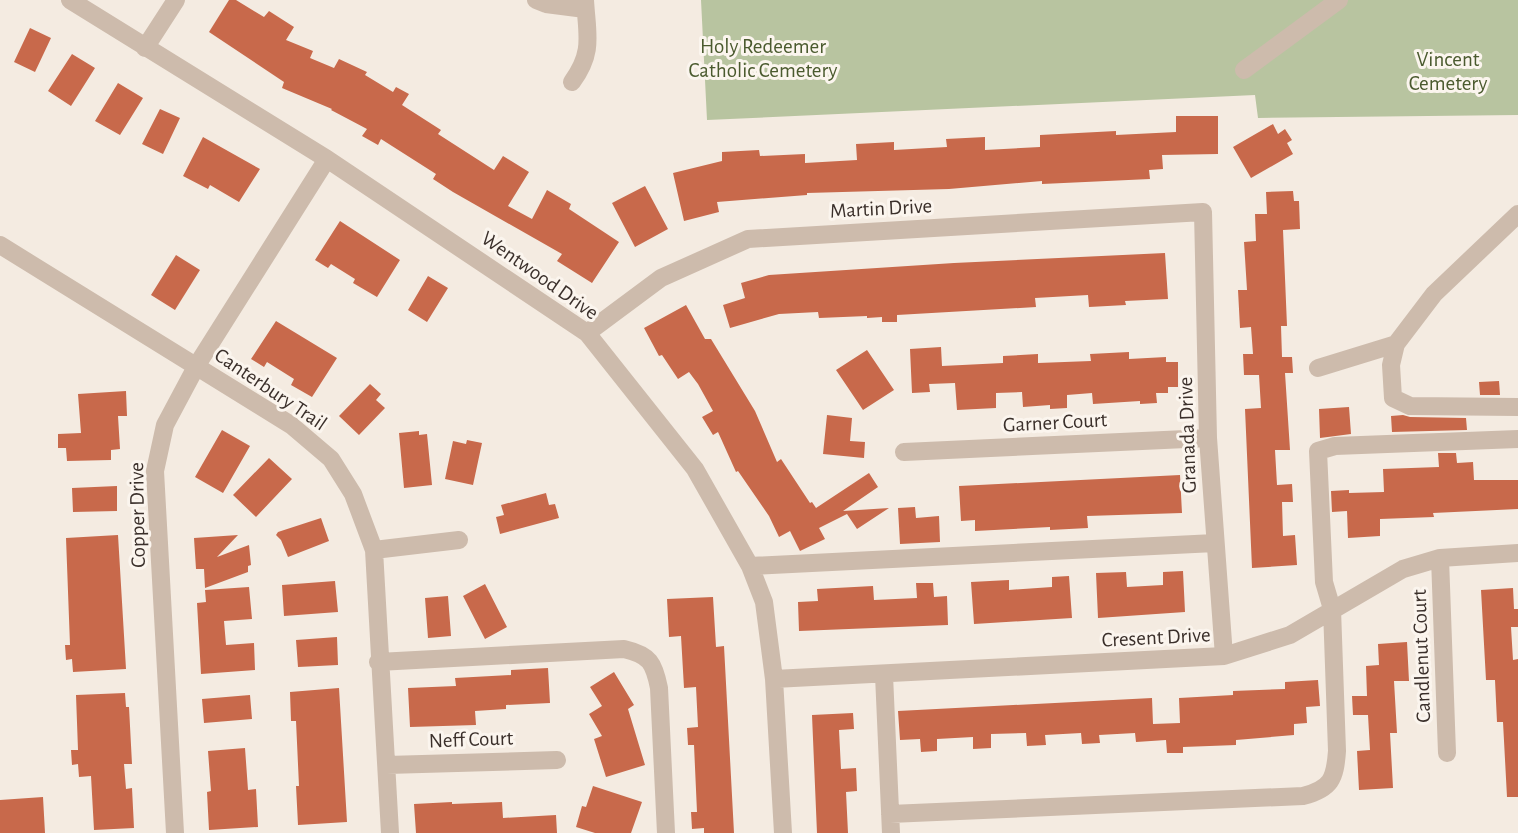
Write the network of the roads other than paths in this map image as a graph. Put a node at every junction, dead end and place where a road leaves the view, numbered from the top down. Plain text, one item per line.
1 (70, 0) edge
2 (176, 0) edge
3 (536, 0) edge
4 (1339, 0) edge
5 (585, 5) edge
6 (145, 48) junction
7 (1244, 70) dead end
8 (572, 82) dead end
9 (327, 159) junction
10 (1203, 212) joint
11 (1518, 214) edge
12 (0, 245) edge
13 (587, 333) junction
14 (1396, 344) junction
15 (197, 365) junction
16 (1318, 368) dead end
17 (1518, 407) edge
18 (1208, 438) junction
19 (1518, 439) edge
20 (904, 452) dead end
21 (459, 540) dead end
22 (1215, 543) junction
23 (374, 550) junction
24 (1518, 553) edge
25 (1440, 558) junction
26 (750, 566) junction
27 (1332, 609) junction
28 (1224, 656) junction
29 (378, 662) junction
30 (884, 675) junction
31 (774, 679) junction
32 (1447, 753) dead end
33 (557, 760) dead end
34 (387, 765) junction
35 (890, 814) junction
36 (175, 833) edge
37 (390, 833) edge
38 (666, 833) edge
39 (783, 833) edge
40 (891, 833) edge

1 - 6 street, Wentwood Drive
2 - 6 street
3 - 5 street
4 - 7 street
5 - 8 street
6 - 9 street, Wentwood Drive
9 - 13 street, Wentwood Drive
9 - 15 street, Copper Drive
10 - 13 street, Martin Drive
10 - 18 street, Granada Drive
11 - 14 street
12 - 15 street, Canterbury Trail
13 - 26 street, Wentwood Drive
14 - 16 street
14 - 17 street
15 - 23 street, Canterbury Trail
15 - 36 street, Copper Drive
18 - 20 street, Garner Court
18 - 22 street, Granada Drive
19 - 27 street
21 - 23 street
22 - 26 street
22 - 28 street, Granada Drive
23 - 29 street, Canterbury Trail
24 - 25 street, Cresent Drive
25 - 27 street, Cresent Drive
25 - 32 street, Candlenut Court
26 - 31 street, Wentwood Drive
27 - 28 street, Cresent Drive
27 - 35 street
28 - 30 street, Cresent Drive
29 - 34 street, Canterbury Trail
29 - 38 street
30 - 31 street, Cresent Drive
30 - 35 street
31 - 39 street, Wentwood Drive
33 - 34 street, Neff Court
34 - 37 street, Canterbury Trail
35 - 40 street

